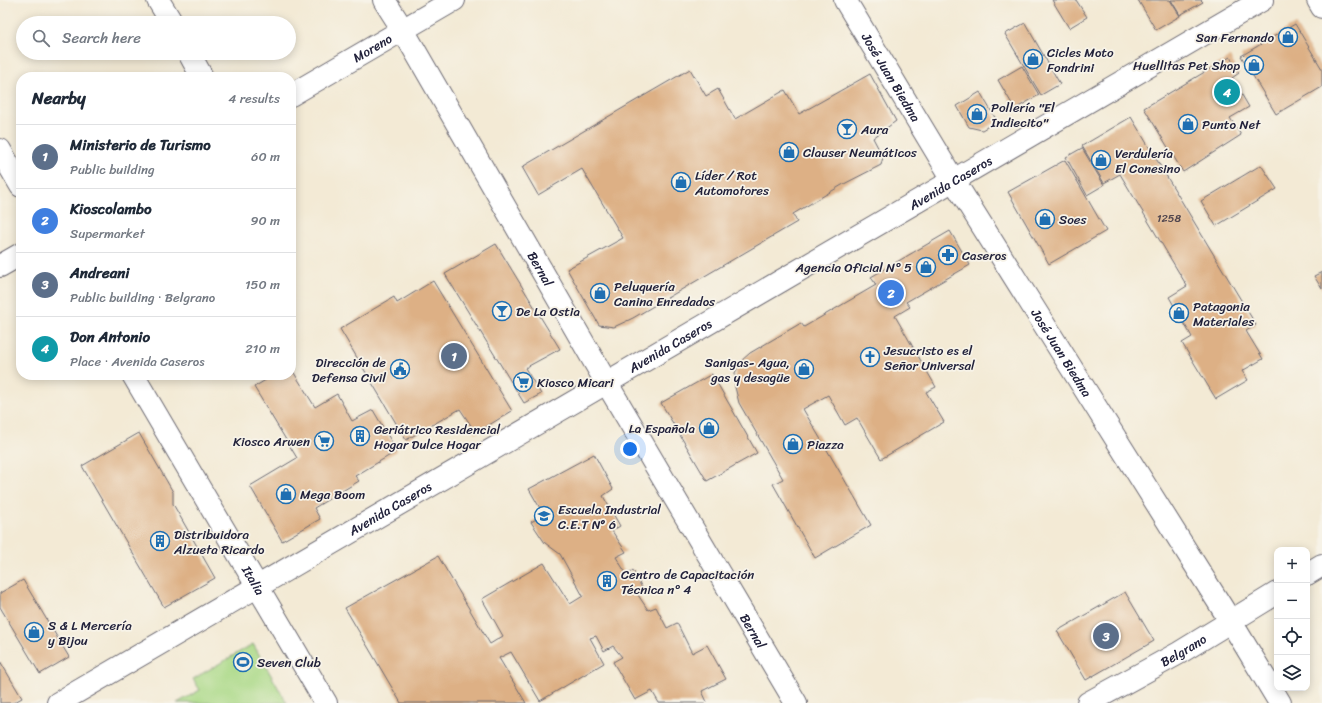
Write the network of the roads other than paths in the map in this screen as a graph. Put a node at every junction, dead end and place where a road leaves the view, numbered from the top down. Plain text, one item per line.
1 (158, 0) edge
2 (384, 0) edge
3 (454, 0) edge
4 (845, 0) edge
5 (1262, 0) edge
6 (1318, 0) edge
7 (1322, 7) edge
8 (168, 16) edge
9 (403, 30) junction
10 (193, 60) edge
11 (199, 72) edge
12 (296, 92) edge
13 (0, 150) edge
14 (16, 177) edge
15 (954, 181) junction
16 (16, 257) edge
17 (0, 266) edge
18 (136, 380) edge
19 (606, 382) junction
20 (1322, 565) edge
21 (1310, 572) edge
22 (257, 585) junction
23 (1274, 595) edge
24 (1231, 622) junction
25 (58, 703) edge
26 (326, 703) edge
27 (796, 703) edge
28 (1088, 703) edge
29 (1280, 703) edge

1 - 8 street
2 - 9 street, Bernal
3 - 9 street, Moreno
4 - 15 street, José Juan Biedma
5 - 15 street, Avenida Caseros
6 - 7 street
9 - 12 street, Moreno
9 - 19 street, Bernal
10 - 11 street
13 - 14 street
15 - 19 street, Avenida Caseros
15 - 24 street, José Juan Biedma
16 - 17 street
18 - 22 street, Italia
19 - 22 street, Avenida Caseros
19 - 27 street, Bernal
20 - 21 street
22 - 25 street, Avenida Caseros
22 - 26 street, Italia
23 - 24 street, Belgrano
24 - 28 street, Belgrano
24 - 29 street, José Juan Biedma

